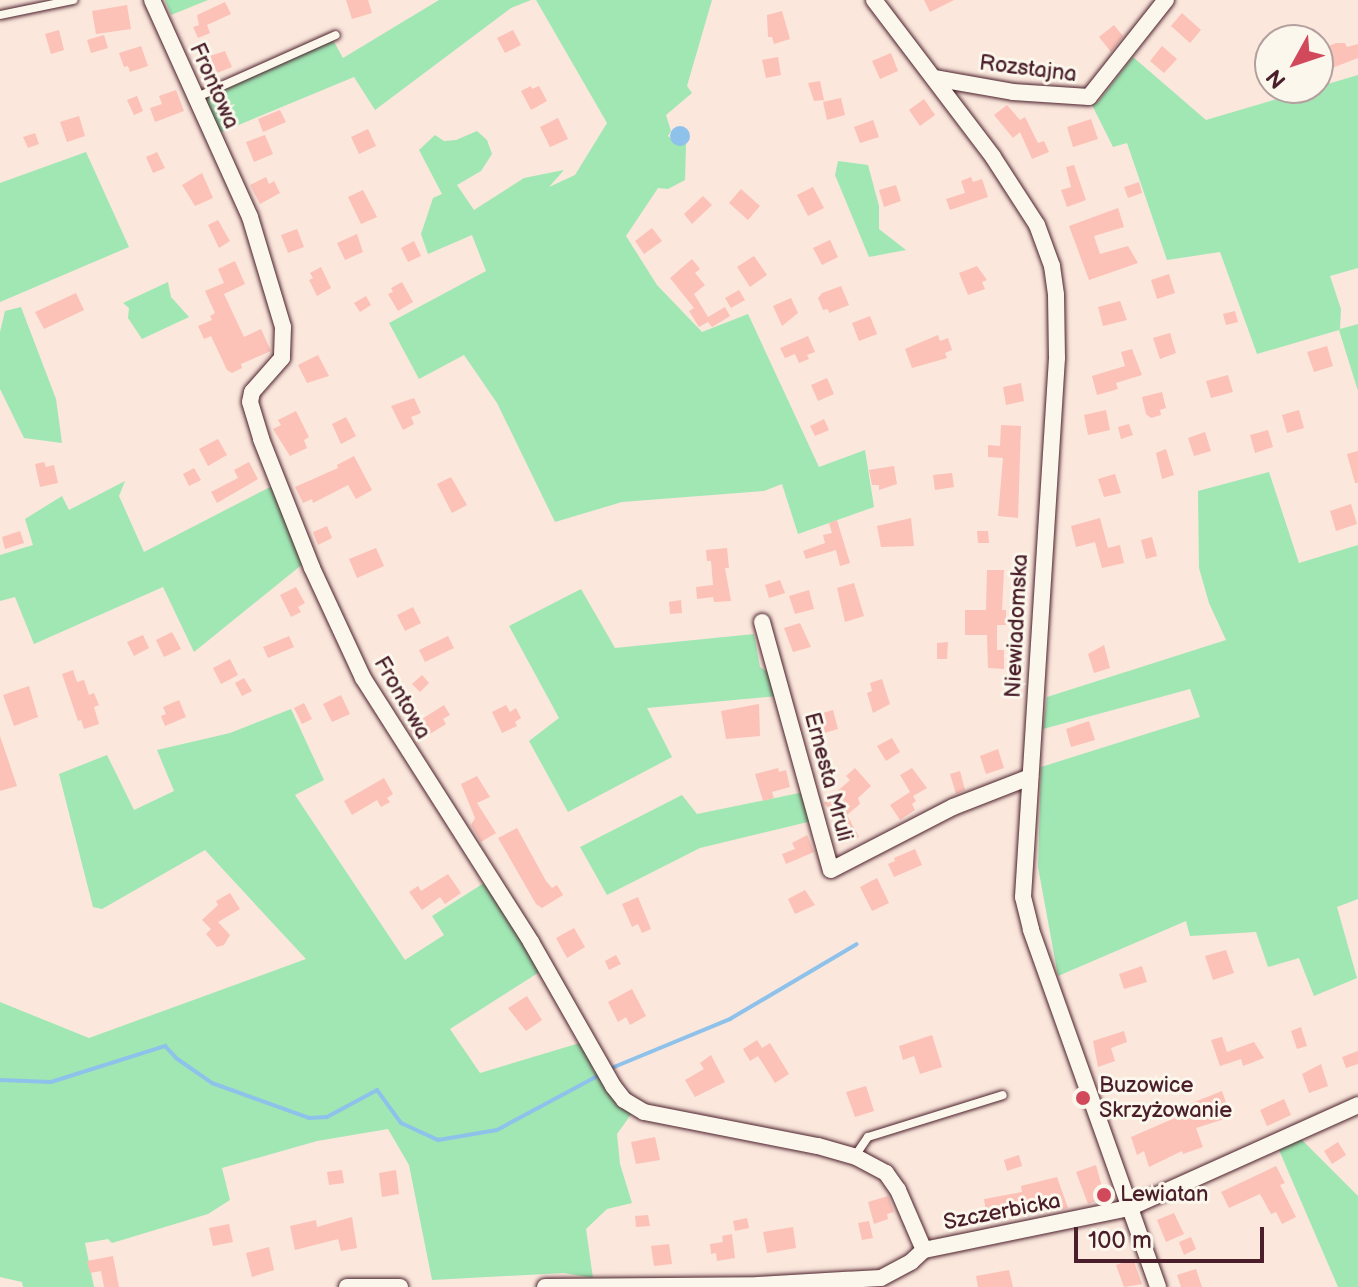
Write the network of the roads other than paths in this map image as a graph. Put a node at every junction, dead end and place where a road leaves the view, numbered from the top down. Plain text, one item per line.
1 (73, 0) edge
2 (152, 0) edge
3 (874, 0) edge
4 (1166, 0) edge
5 (0, 15) edge
6 (336, 35) dead end
7 (934, 78) junction
8 (194, 98) junction
9 (762, 622) dead end
10 (1030, 777) junction
11 (1003, 1095) dead end
12 (1358, 1105) edge
13 (854, 1157) junction
14 (1129, 1208) junction
15 (924, 1250) junction
16 (347, 1287) edge
17 (390, 1287) edge
18 (400, 1287) edge
19 (545, 1287) edge
20 (1158, 1287) edge

1 - 5 lane
2 - 8 street, Frontowa
3 - 7 street, Niewiadomska
4 - 7 street, Rozstajna
6 - 8 lane
7 - 10 street, Niewiadomska
8 - 13 street, Frontowa
9 - 10 street, Ernesta Mruli
10 - 14 street, Niewiadomska
11 - 13 lane
12 - 14 street, Szczerbicka
13 - 15 street, Frontowa
14 - 15 street, Szczerbicka
14 - 20 street, Niewiadomska
15 - 19 street, Szczerbicka
16 - 17 street
17 - 18 street

